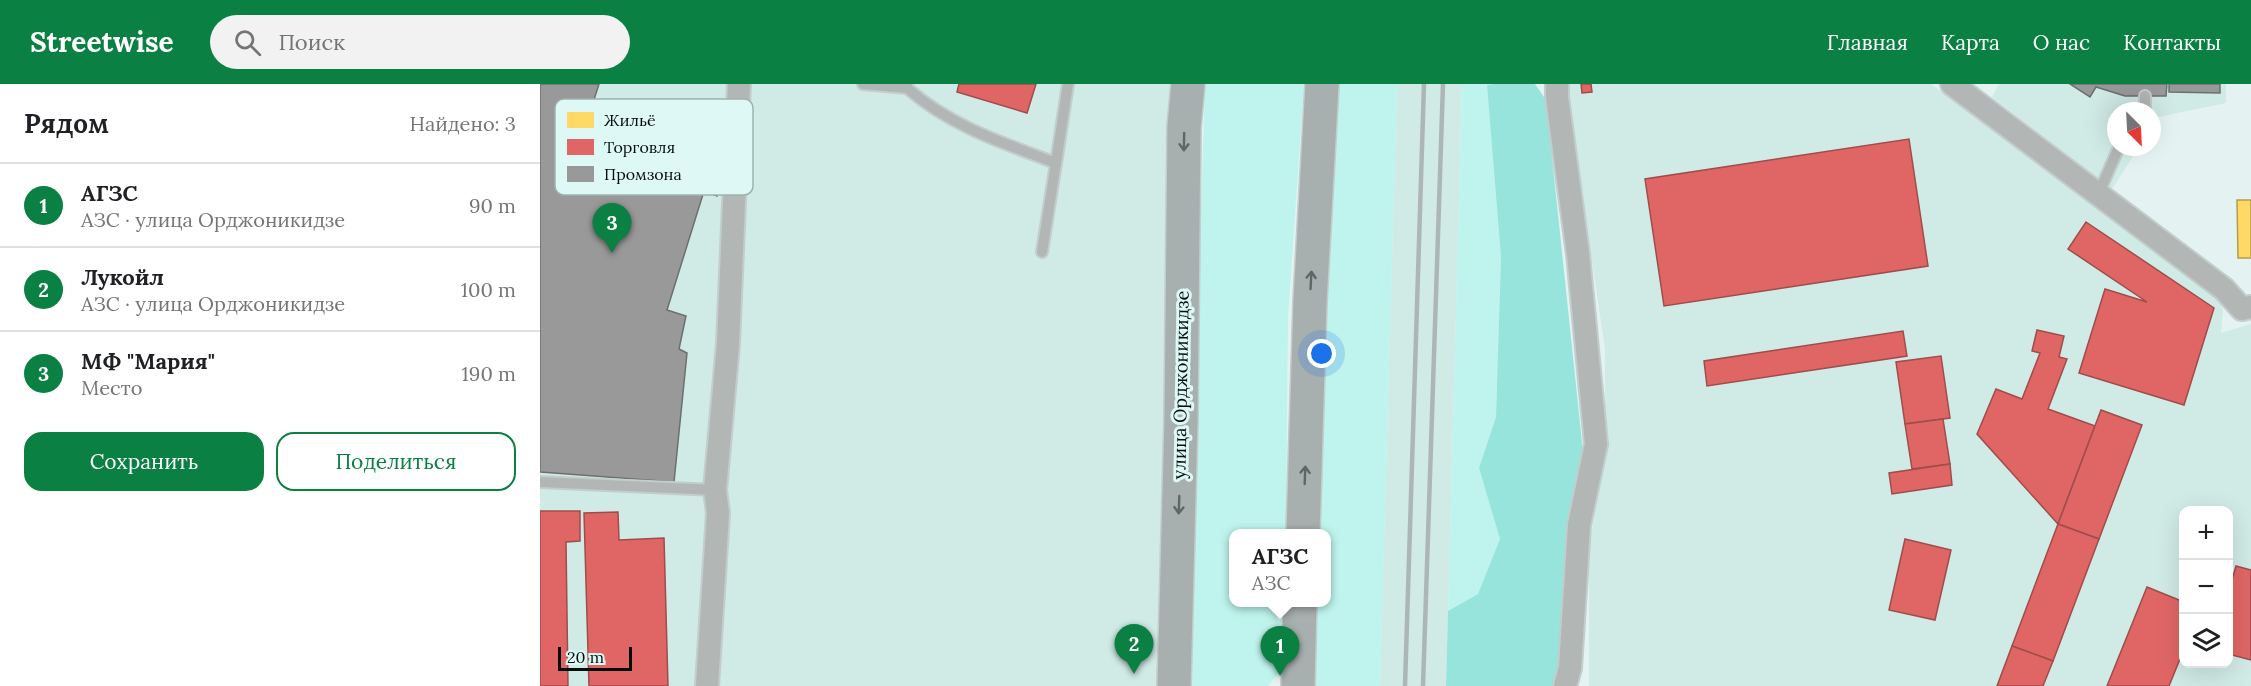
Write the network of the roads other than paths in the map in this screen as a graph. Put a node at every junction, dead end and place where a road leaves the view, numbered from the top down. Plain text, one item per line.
1 (739, 84) edge
2 (863, 84) edge
3 (1068, 84) edge
4 (1188, 84) edge
5 (1322, 84) edge
6 (1557, 84) edge
7 (1952, 84) edge
8 (907, 86) edge
9 (2145, 96) dead end
10 (738, 99) edge
11 (2145, 102) edge
12 (2115, 156) edge
13 (1056, 163) junction
14 (734, 195) edge
15 (2098, 195) junction
16 (1042, 252) dead end
17 (2248, 312) edge
18 (540, 482) edge
19 (715, 490) junction
20 (1303, 529) edge
21 (1300, 607) edge
22 (707, 686) edge
23 (1174, 686) edge
24 (1298, 686) edge
25 (1565, 686) edge

1 - 10 street
2 - 8 lane
3 - 13 lane
4 -> 23 main road, улица Орджоникидзе
20 -> 5 main road
6 - 25 street
7 - 15 street
8 - 13 lane
9 - 11 lane
12 - 15 lane
13 - 16 lane
14 - 19 street
15 - 17 street
18 - 19 lane
19 - 22 street
21 - 24 main road

